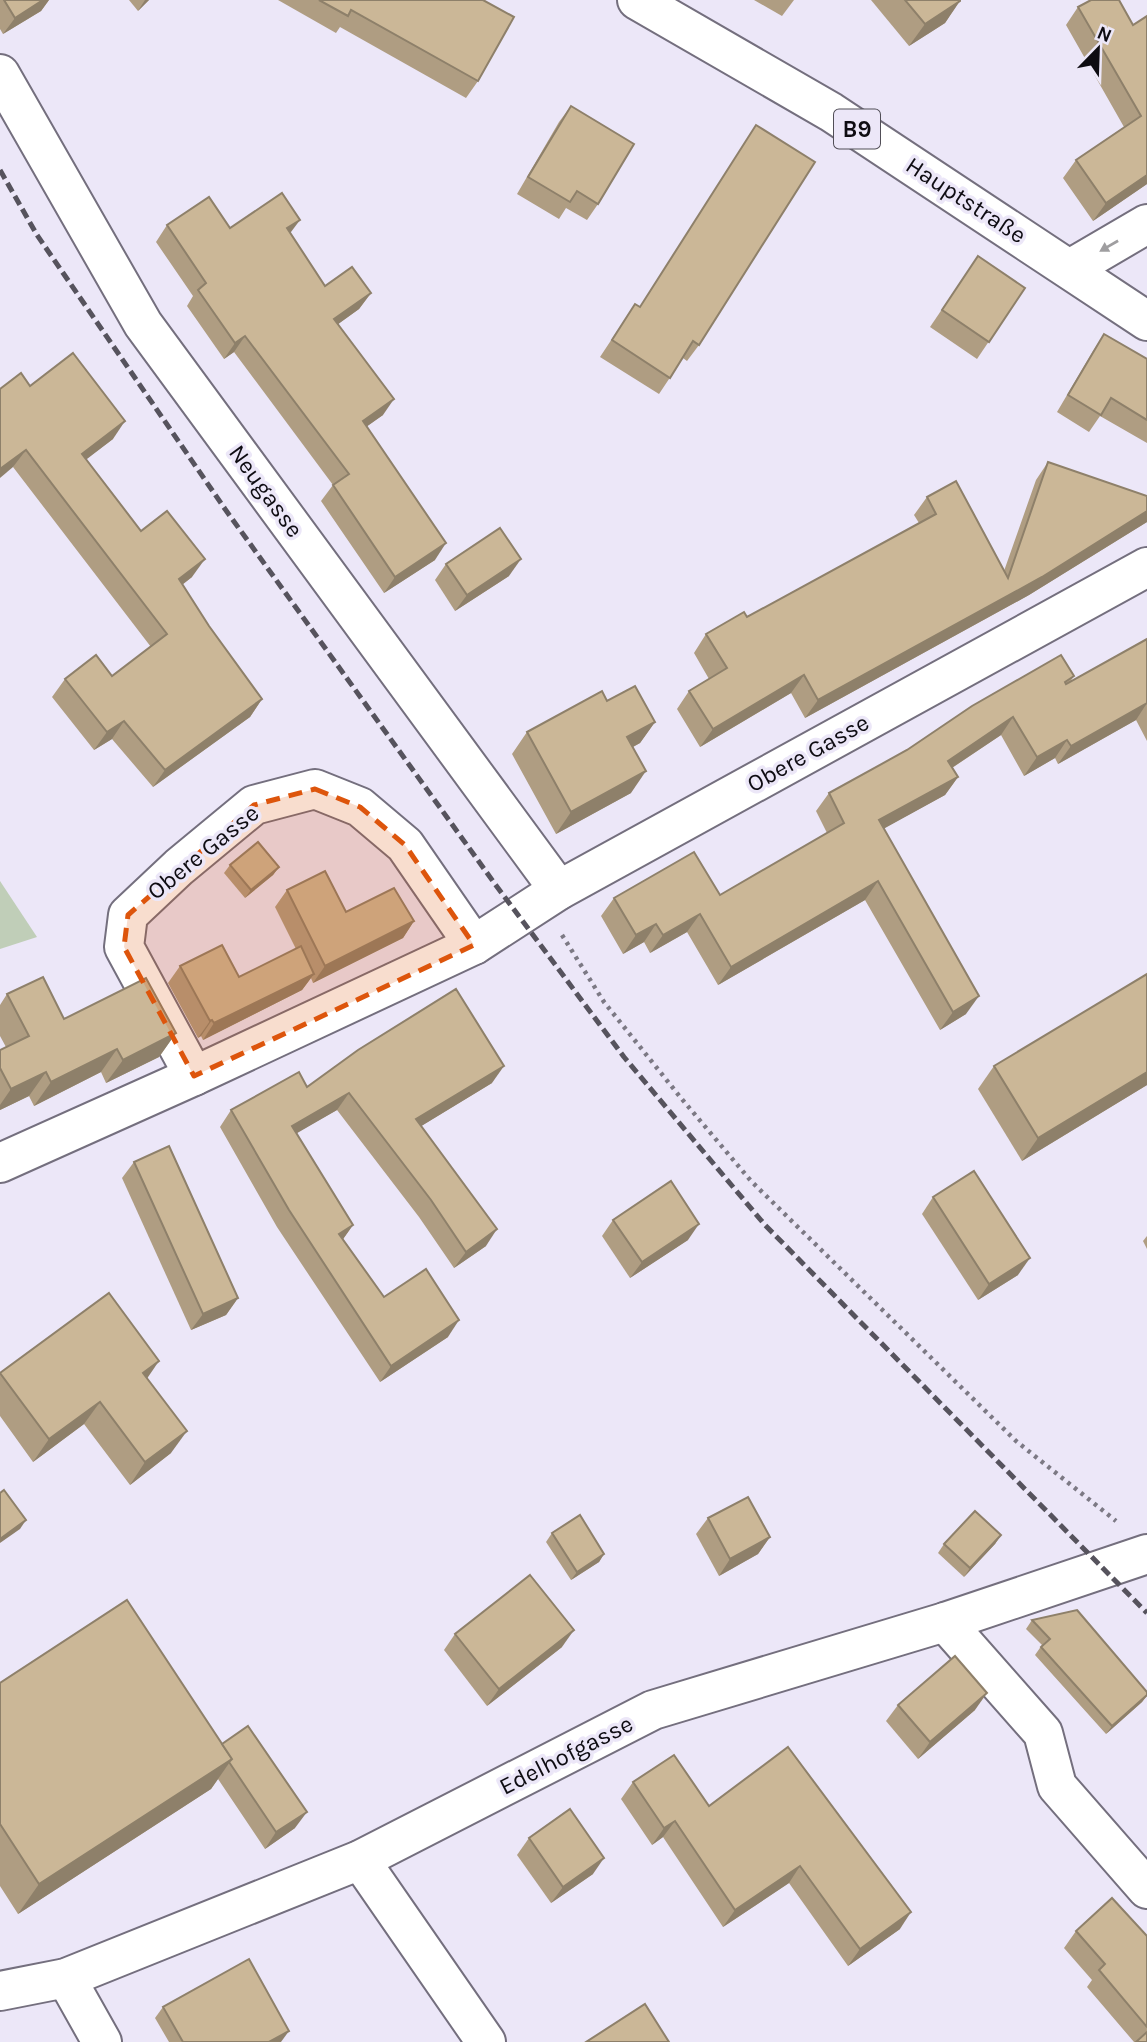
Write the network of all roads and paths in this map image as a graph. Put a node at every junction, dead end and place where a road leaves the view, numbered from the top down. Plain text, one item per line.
1 (636, 0) edge
2 (0, 74) edge
3 (1147, 224) edge
4 (1070, 269) junction
5 (1147, 321) edge
6 (1147, 567) edge
7 (554, 894) junction
8 (474, 945) junction
9 (194, 1076) junction
10 (0, 1163) edge
11 (1145, 1554) edge
12 (945, 1622) junction
13 (360, 1860) junction
14 (1147, 1889) edge
15 (66, 1978) junction
16 (0, 1991) edge
17 (102, 2042) edge
18 (486, 2042) edge

1 - 4 street, Hauptstraße / B9
2 - 7 street, Neugasse
3 -> 4 street
4 - 5 street, Hauptstraße / B9
6 - 7 street, Obere Gasse
7 - 8 street, Obere Gasse
7 - 11 path
8 - 9 street, Obere Gasse
8 - 9 street, Obere Gasse
9 - 10 street, Obere Gasse
11 - 12 street, Edelhofgasse
12 - 13 street, Edelhofgasse
12 - 14 street
13 - 15 street, Edelhofgasse
13 - 18 street
15 - 16 street, Edelhofgasse
15 - 17 street

